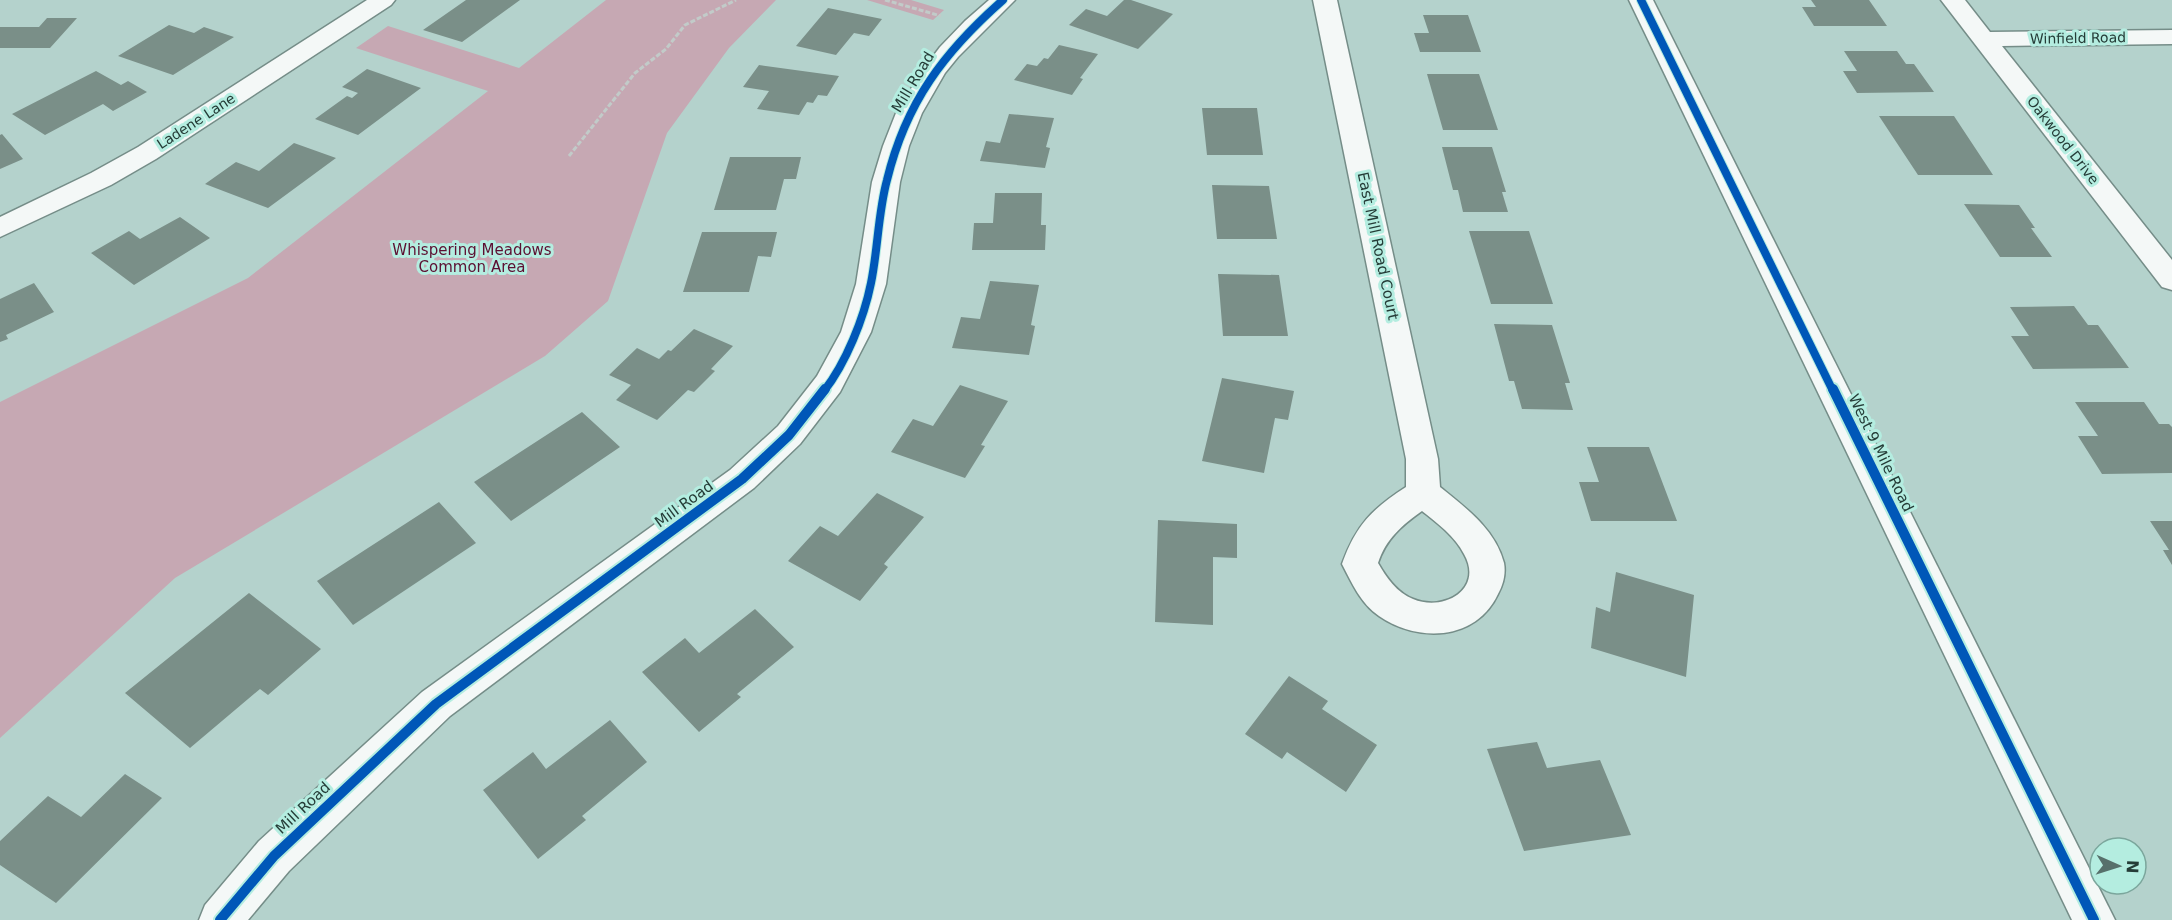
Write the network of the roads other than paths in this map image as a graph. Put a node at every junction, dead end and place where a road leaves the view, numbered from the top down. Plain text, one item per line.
1 (335, 0) edge
2 (1003, 0) edge
3 (1325, 0) edge
4 (1641, 0) edge
5 (1953, 0) edge
6 (376, 5) edge
7 (2172, 37) edge
8 (1983, 39) junction
9 (0, 228) edge
10 (2172, 280) edge
11 (1423, 493) dead end
12 (220, 920) edge
13 (2094, 920) edge

1 - 6 street
2 - 12 street, Mill Road
3 - 11 street, East Mill Road Court
4 - 13 street, West 9 Mile Road
5 - 8 street, Oakwood Drive
6 - 9 street, Ladene Lane
7 - 8 street, Winfield Road
8 - 10 street, Oakwood Drive

